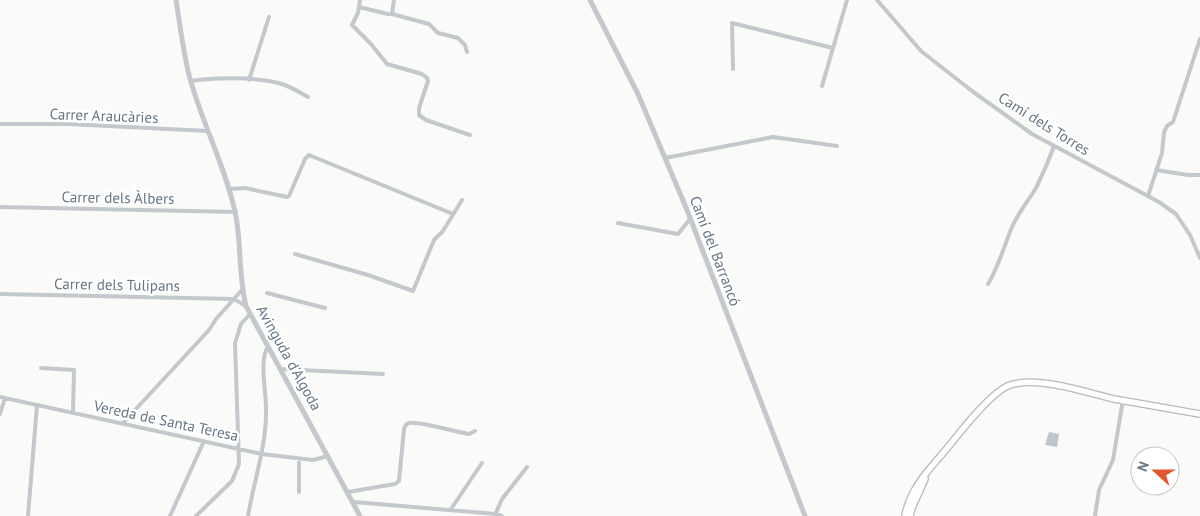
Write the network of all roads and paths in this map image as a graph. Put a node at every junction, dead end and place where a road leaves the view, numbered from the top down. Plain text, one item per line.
1 (176, 0) edge
2 (360, 0) edge
3 (394, 0) edge
4 (590, 0) edge
5 (847, 0) edge
6 (877, 0) edge
7 (359, 7) junction
8 (392, 14) junction
9 (270, 16) dead end
10 (1200, 39) edge
11 (833, 48) junction
12 (467, 52) dead end
13 (733, 69) dead end
14 (249, 80) junction
15 (191, 81) junction
16 (822, 86) dead end
17 (308, 97) dead end
18 (0, 124) edge
19 (208, 131) junction
20 (470, 136) dead end
21 (837, 146) dead end
22 (1054, 146) junction
23 (665, 158) junction
24 (1156, 170) junction
25 (1200, 175) edge
26 (230, 189) junction
27 (1148, 196) junction
28 (462, 200) dead end
29 (0, 206) edge
30 (236, 212) junction
31 (453, 214) junction
32 (690, 219) junction
33 (618, 223) dead end
34 (295, 254) dead end
35 (1200, 258) edge
36 (988, 284) dead end
37 (242, 290) junction
38 (266, 293) dead end
39 (0, 294) edge
40 (234, 299) junction
41 (246, 306) junction
42 (325, 308) dead end
43 (250, 314) junction
44 (268, 347) junction
45 (41, 368) dead end
46 (280, 369) junction
47 (383, 374) dead end
48 (2, 397) edge
49 (1123, 400) junction
50 (37, 404) junction
51 (73, 412) junction
52 (0, 414) edge
53 (1200, 414) edge
54 (123, 423) junction
55 (475, 431) dead end
56 (204, 441) junction
57 (239, 449) junction
58 (262, 454) junction
59 (328, 456) junction
60 (299, 459) junction
61 (936, 462) junction
62 (482, 463) dead end
63 (527, 467) dead end
64 (299, 492) dead end
65 (348, 492) junction
66 (354, 502) junction
67 (451, 509) junction
68 (495, 515) edge
69 (28, 516) edge
70 (170, 516) edge
71 (196, 516) edge
72 (248, 516) edge
73 (360, 516) edge
74 (502, 516) edge
75 (805, 516) edge
76 (908, 516) edge
77 (1095, 516) edge

1 - 15 street, Avinguda d'Algoda
2 - 7 street
3 - 8 street
4 - 23 street, Camí del Barrancó
5 - 11 street
6 - 22 street, Camí dels Torres
7 - 8 street
7 - 20 street
8 - 12 street
9 - 14 street
10 - 24 street
11 - 13 street
11 - 16 street
14 - 15 street
14 - 17 street
15 - 19 street, Avinguda d'Algoda
18 - 19 street, Carrer Araucàries
19 - 26 street, Avinguda d'Algoda
21 - 23 street
22 - 27 street, Camí dels Torres
22 - 36 street
23 - 32 street, Camí del Barrancó
24 - 25 street
24 - 27 street
26 - 30 street, Avinguda d'Algoda
26 - 31 street
27 - 35 street, Camí dels Torres
28 - 31 street
29 - 30 street, Carrer dels Àlbers
30 - 37 street, Avinguda d'Algoda
31 - 34 street
32 - 33 street
32 - 75 street, Camí del Barrancó
37 - 40 street
37 - 41 street, Avinguda d'Algoda
38 - 42 street
39 - 40 street, Carrer dels Tulipans
40 - 41 street, Carrer dels Tulipans
40 - 54 street
41 - 43 street, Avinguda d'Algoda
43 - 44 street, Avinguda d'Algoda
43 - 57 street
44 - 46 street, Avinguda d'Algoda
44 - 58 street
45 - 51 street
46 - 47 street
46 - 59 street, Avinguda d'Algoda
48 - 50 street, Vereda de Santa Teresa
48 - 52 street
49 - 53 main road
49 - 61 main road
49 - 77 street
50 - 51 street, Vereda de Santa Teresa
50 - 69 street
51 - 54 street, Vereda de Santa Teresa
54 - 56 street, Vereda de Santa Teresa
55 - 65 street
56 - 57 street, Vereda de Santa Teresa
56 - 70 street
57 - 58 street, Vereda de Santa Teresa
57 - 71 street
58 - 60 street, Vereda de Santa Teresa
58 - 72 street
59 - 60 street, Vereda de Santa Teresa
59 - 65 street, Avinguda d'Algoda
60 - 64 street
61 - 76 main road
61 - 76 main road
62 - 67 street
63 - 68 street
65 - 66 street, Avinguda d'Algoda
66 - 67 street
66 - 73 street, Avinguda d'Algoda
67 - 68 street
68 - 74 street

